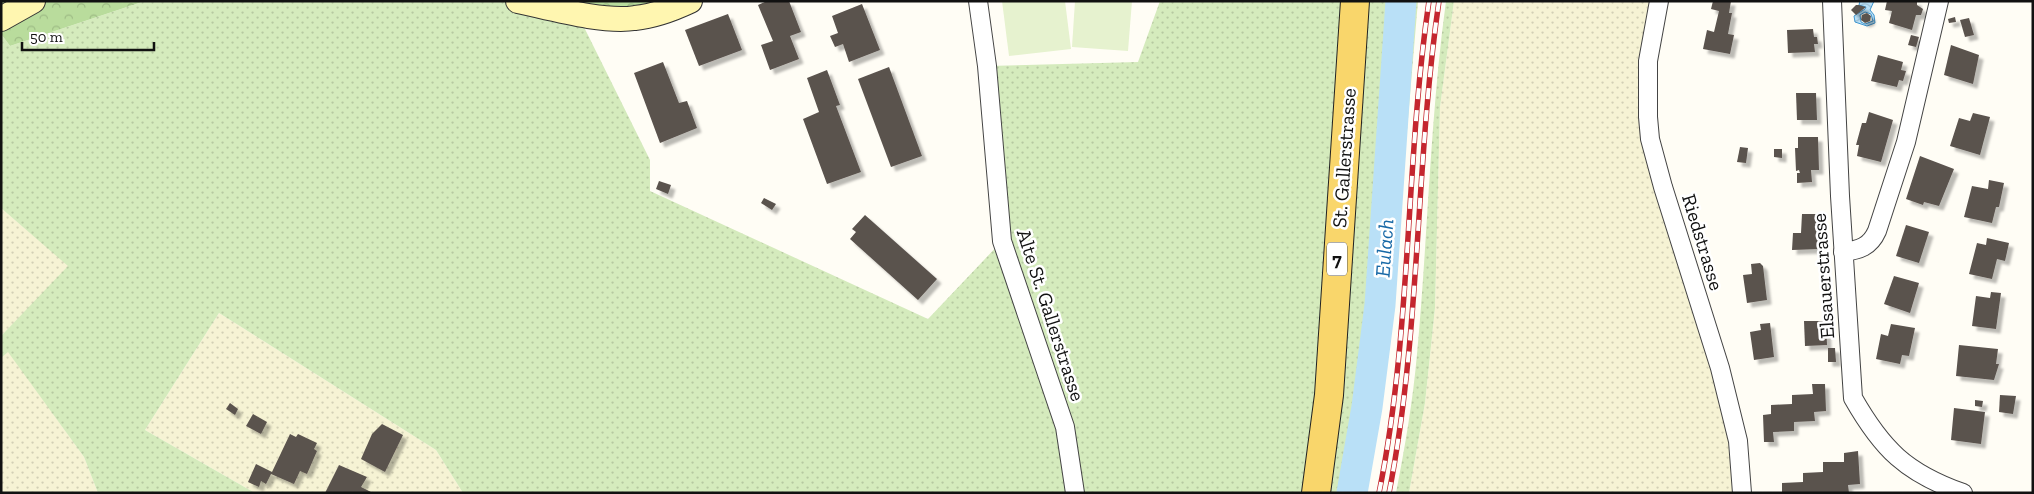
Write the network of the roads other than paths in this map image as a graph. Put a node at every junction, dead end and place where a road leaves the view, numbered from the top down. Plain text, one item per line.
1 (33, 1) edge
2 (518, 1) edge
3 (690, 1) edge
4 (978, 1) edge
5 (1355, 1) edge
6 (1659, 1) edge
7 (1832, 1) edge
8 (1939, 1) edge
9 (1, 19) edge
10 (1842, 252) junction
11 (1075, 493) edge
12 (1316, 493) edge
13 (1742, 493) edge
14 (1963, 493) edge

1 - 9 street
2 - 3 street
4 - 11 street, Alte St. Gallerstrasse
5 - 12 main road, St. Gallerstrasse / 7
6 - 13 street, Riedstrasse
7 - 10 street, Elsauerstrasse
8 - 10 street
10 - 14 street, Elsauerstrasse

